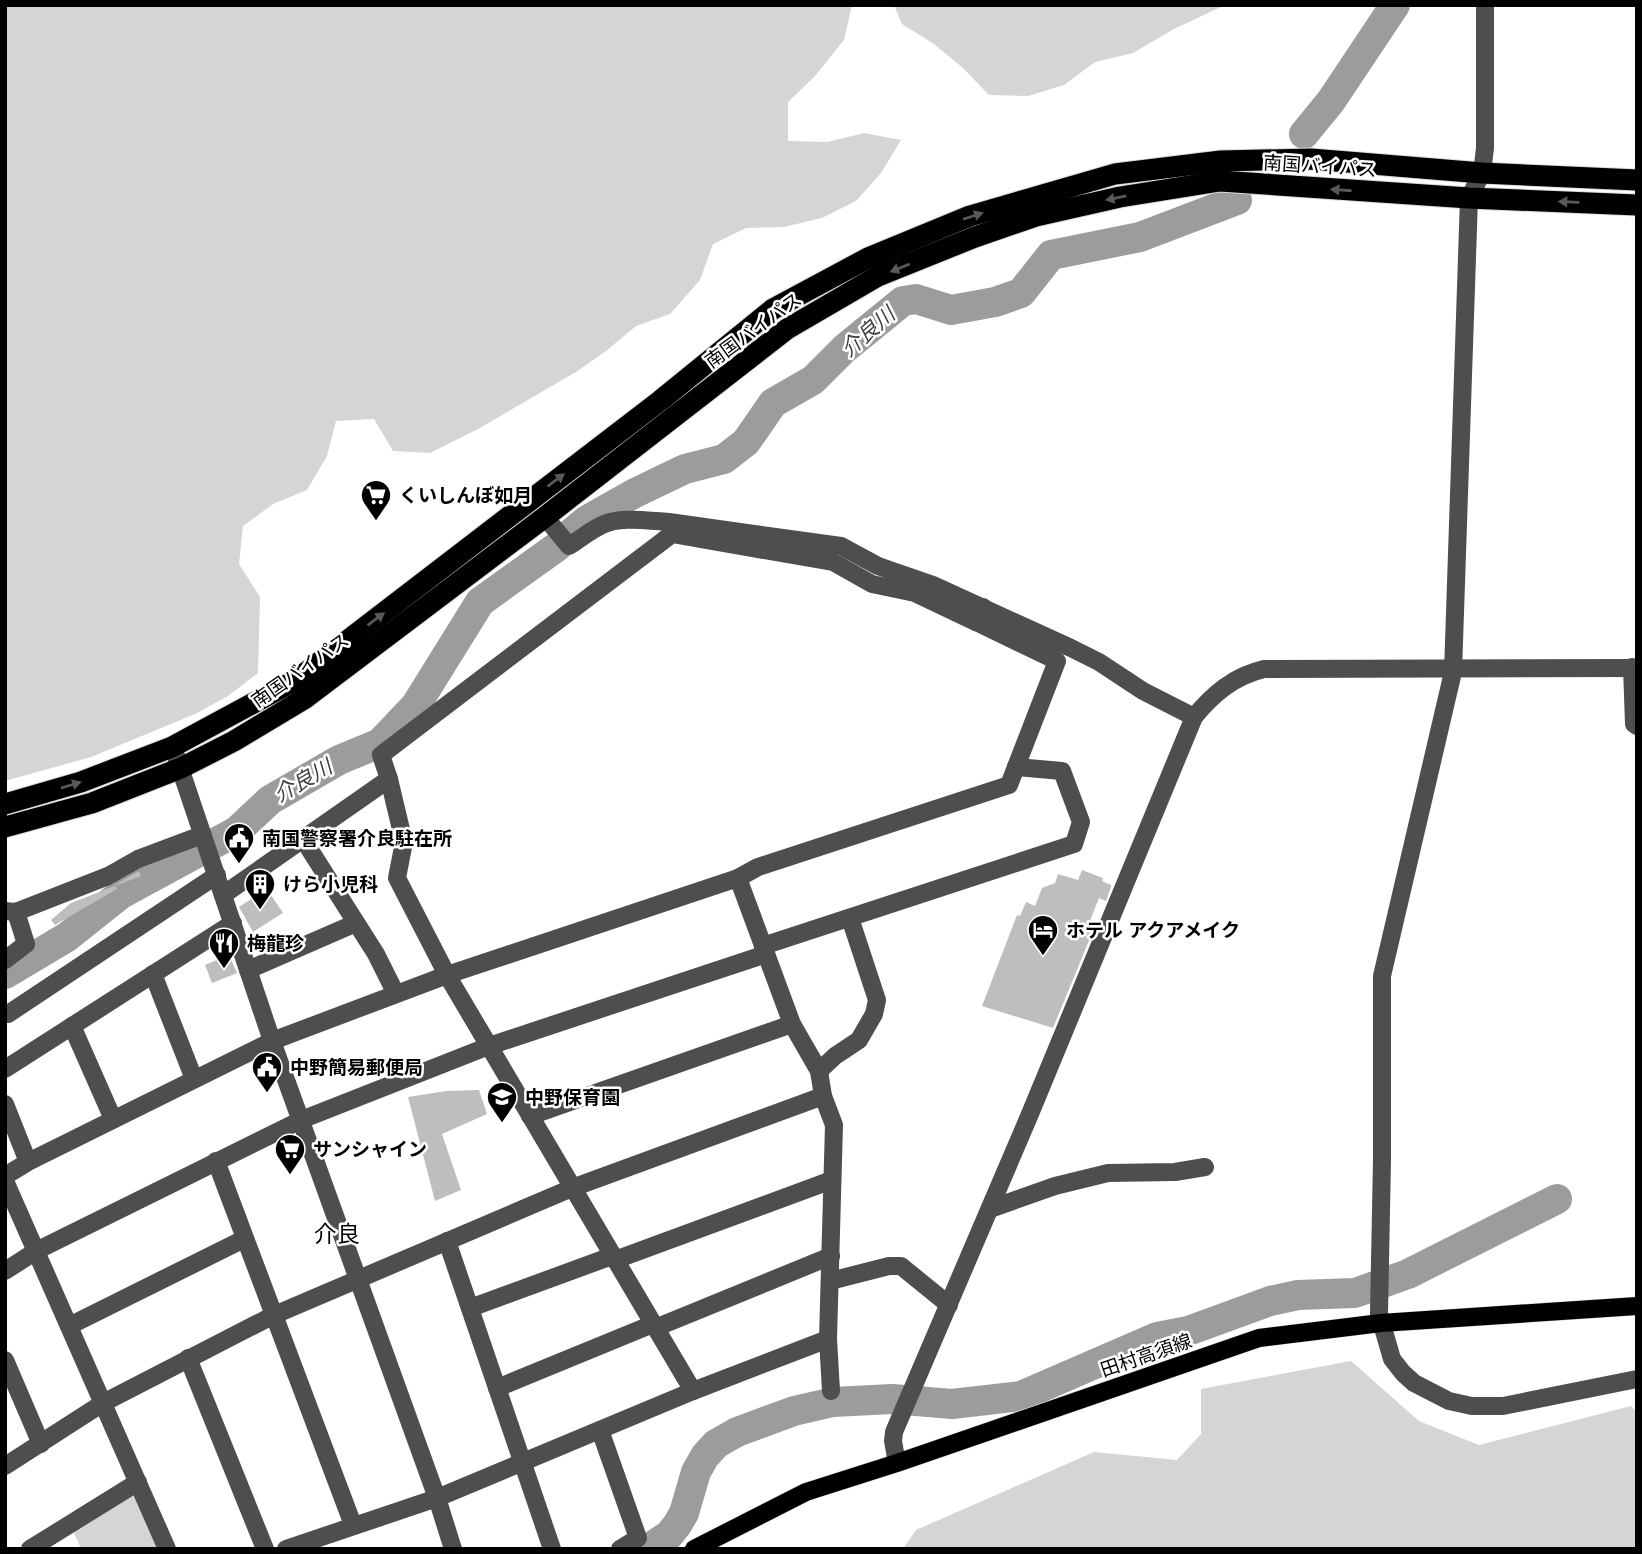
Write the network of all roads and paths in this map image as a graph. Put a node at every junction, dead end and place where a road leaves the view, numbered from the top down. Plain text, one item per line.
1 (1485, 5) edge
2 (1482, 173) junction
3 (1637, 180) edge
4 (1469, 198) junction
5 (1637, 205) edge
6 (545, 517) junction
7 (980, 615) junction
8 (1453, 668) junction
9 (1634, 668) edge
10 (1194, 717) junction
11 (1637, 726) edge
12 (172, 747) junction
13 (1016, 767) junction
14 (181, 768) junction
15 (389, 779) junction
16 (5, 804) edge
17 (5, 827) edge
18 (203, 838) junction
19 (303, 839) junction
20 (214, 867) junction
21 (738, 878) junction
22 (223, 894) junction
23 (10, 911) edge
24 (850, 918) junction
25 (233, 923) junction
26 (356, 923) junction
27 (764, 950) junction
28 (5, 960) edge
29 (248, 970) junction
30 (153, 974) junction
31 (447, 975) junction
32 (396, 994) junction
33 (8, 1014) dead end
34 (792, 1024) junction
35 (72, 1026) junction
36 (272, 1041) junction
37 (489, 1046) junction
38 (5, 1069) edge
39 (819, 1070) junction
40 (194, 1079) junction
41 (823, 1096) junction
42 (5, 1104) edge
43 (530, 1116) junction
44 (114, 1119) junction
45 (301, 1120) junction
46 (216, 1161) junction
47 (28, 1162) junction
48 (1205, 1167) dead end
49 (5, 1175) edge
50 (832, 1180) junction
51 (5, 1181) edge
52 (572, 1188) junction
53 (990, 1209) junction
54 (244, 1239) junction
55 (447, 1241) junction
56 (36, 1251) junction
57 (831, 1256) junction
58 (614, 1258) junction
59 (5, 1271) edge
60 (358, 1279) junction
61 (830, 1281) junction
62 (949, 1306) junction
63 (1637, 1306) edge
64 (470, 1308) junction
65 (272, 1315) junction
66 (1381, 1323) junction
67 (69, 1326) junction
68 (654, 1326) junction
69 (828, 1339) junction
70 (188, 1358) junction
71 (6, 1365) edge
72 (1637, 1379) edge
73 (497, 1388) junction
74 (694, 1391) junction
75 (831, 1391) dead end
76 (103, 1403) junction
77 (600, 1430) junction
78 (41, 1444) junction
79 (522, 1462) junction
80 (897, 1463) junction
81 (5, 1466) edge
82 (138, 1482) junction
83 (437, 1498) junction
84 (353, 1525) junction
85 (30, 1549) edge
86 (167, 1549) edge
87 (265, 1549) edge
88 (286, 1549) edge
89 (453, 1549) edge
90 (552, 1549) edge
91 (620, 1549) edge
92 (694, 1549) edge

1 - 2 street
2 - 3 highway, 南国バイパス
2 - 4 street
12 -> 2 highway, 南国バイパス
5 -> 4 highway, 南国バイパス
4 -> 6 highway, 南国バイパス
4 - 8 street
6 - 7 street
6 - 14 highway, 南国バイパス
7 - 10 street
7 - 13 street
7 - 15 street
8 - 9 street
8 - 10 street
8 - 66 street
9 - 11 street
10 - 53 street
12 - 14 street
16 -> 12 highway, 南国バイパス
13 - 21 street
13 - 24 street
14 - 17 highway, 南国バイパス
14 - 18 street
15 - 19 street
15 - 31 street
18 - 20 street
18 - 23 street
19 - 22 street
19 - 26 street
20 - 22 street
20 - 33 street
21 - 27 street
21 - 31 street
22 - 25 street
23 - 28 street
24 - 27 street
24 - 39 street
25 - 29 street
25 - 30 street
26 - 29 street
26 - 32 street
27 - 34 street
27 - 37 street
29 - 36 street
30 - 35 street
30 - 40 street
31 - 32 street
31 - 37 street
32 - 36 street
34 - 39 street
34 - 43 street
35 - 38 street
35 - 44 street
36 - 40 street
36 - 45 street
37 - 43 street
37 - 45 street
39 - 41 street
40 - 44 street
41 - 50 street
41 - 52 street
42 - 47 street
43 - 52 street
44 - 47 street
45 - 46 street
45 - 60 street
46 - 54 street
46 - 56 street
47 - 49 street
48 - 53 street
50 - 57 street
50 - 58 street
51 - 56 street
52 - 55 street
52 - 58 street
53 - 62 street
54 - 65 street
54 - 67 street
55 - 60 street
55 - 64 street
56 - 59 street
56 - 67 street
57 - 61 street
57 - 68 street
58 - 64 street
58 - 68 street
60 - 65 street
60 - 83 street
61 - 62 street
61 - 69 street
62 - 80 street
63 - 66 main road, 田村高須線
64 - 73 street
65 - 70 street
65 - 84 street
66 - 72 street
66 - 80 main road, 田村高須線
67 - 76 street
68 - 73 street
68 - 74 street
69 - 74 street
69 - 75 street
70 - 76 street
70 - 87 street
71 - 78 street
73 - 79 street
74 - 77 street
76 - 78 street
76 - 82 street
77 - 79 street
77 - 91 street
78 - 81 street
79 - 83 street
79 - 90 street
80 - 92 main road, 田村高須線
82 - 85 street
82 - 86 street
83 - 84 street
83 - 89 street
84 - 88 street

